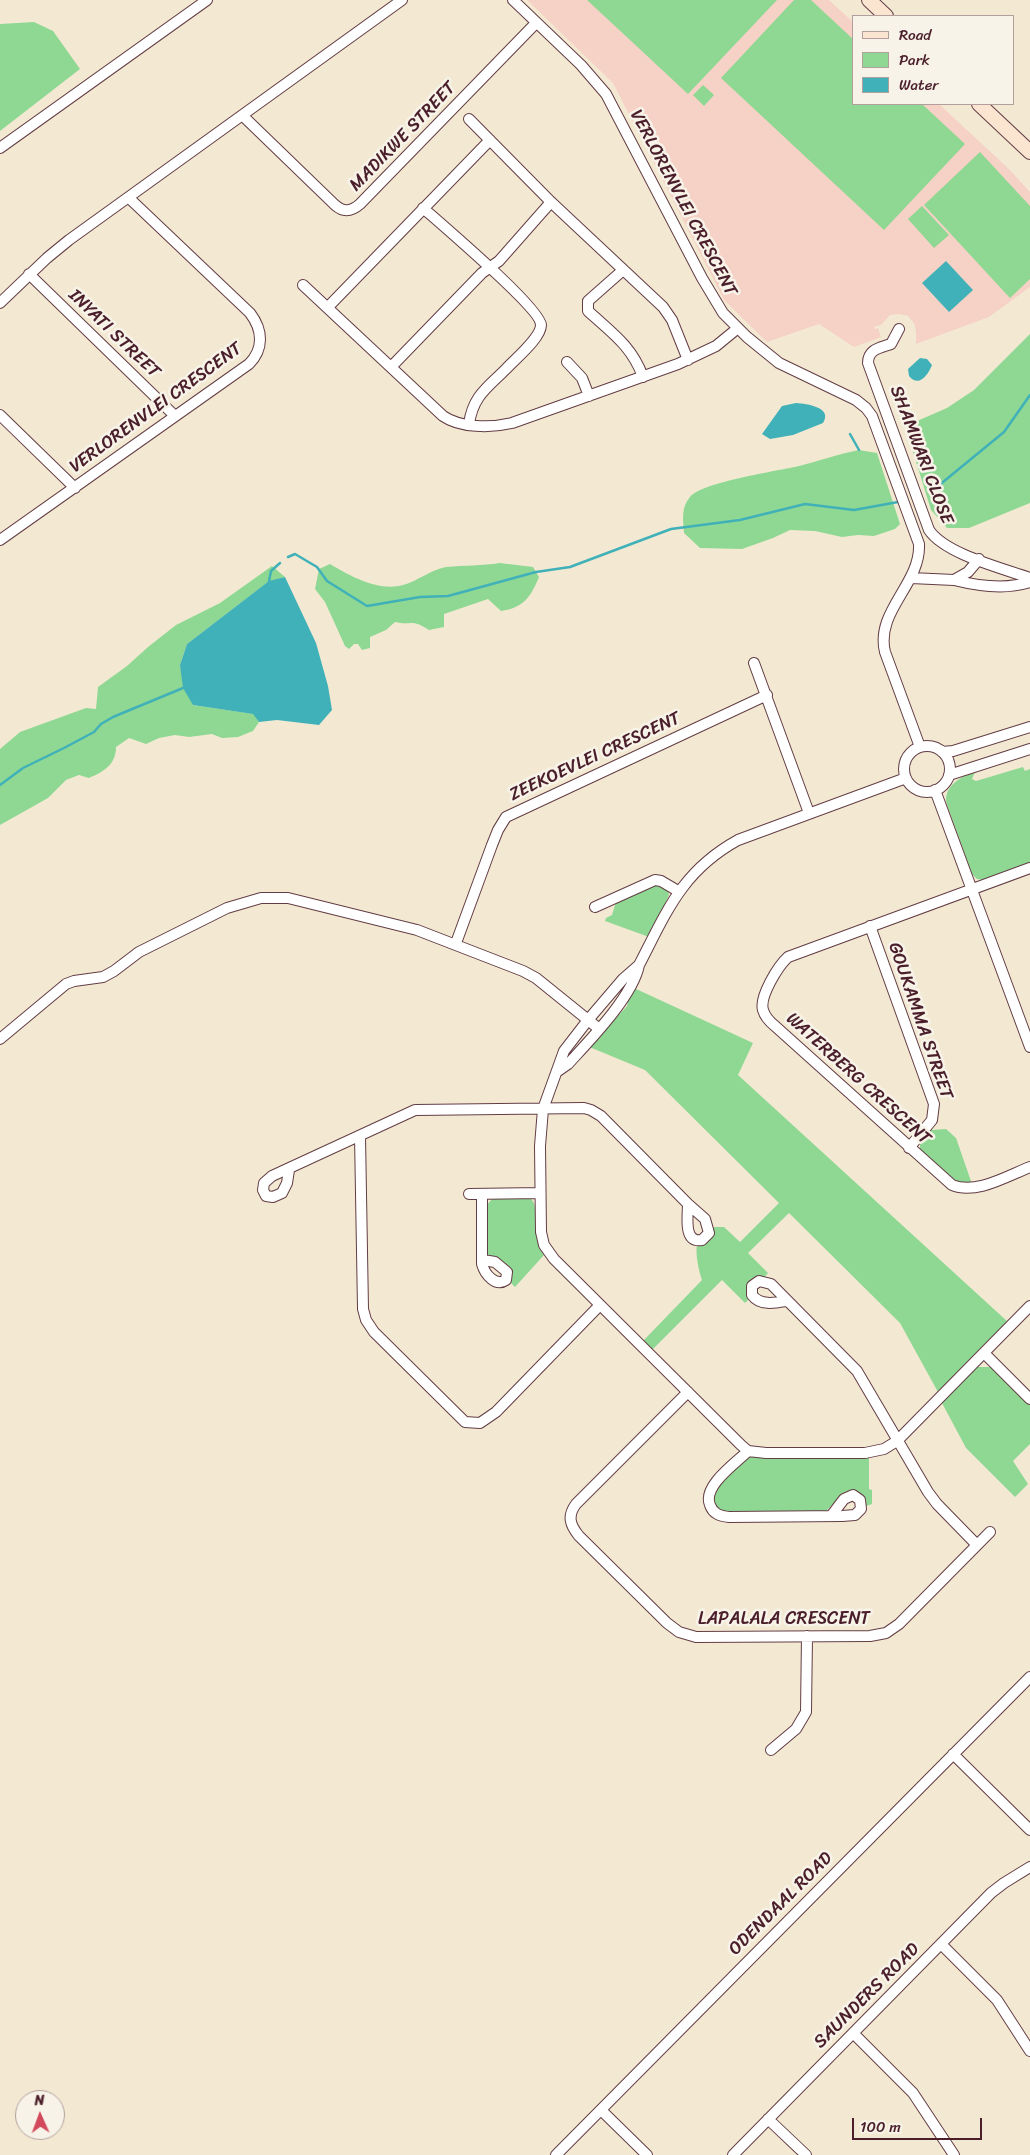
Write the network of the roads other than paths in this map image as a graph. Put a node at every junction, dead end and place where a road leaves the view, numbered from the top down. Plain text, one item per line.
1 (207, 0) edge
2 (402, 0) edge
3 (513, 0) edge
4 (869, 0) edge
5 (885, 15) edge
6 (536, 23) junction
7 (980, 105) edge
8 (243, 116) junction
9 (469, 119) dead end
10 (490, 140) junction
11 (0, 148) edge
12 (1030, 152) edge
13 (129, 198) junction
14 (551, 202) junction
15 (423, 208) junction
16 (490, 269) junction
17 (622, 270) junction
18 (29, 274) junction
19 (303, 285) dead end
20 (0, 303) edge
21 (328, 307) junction
22 (738, 328) junction
23 (899, 329) dead end
24 (688, 360) junction
25 (567, 362) dead end
26 (391, 367) junction
27 (643, 376) junction
28 (589, 396) junction
29 (0, 415) edge
30 (176, 416) junction
31 (469, 424) junction
32 (75, 488) junction
33 (0, 540) edge
34 (979, 559) junction
35 (911, 578) junction
36 (1030, 578) edge
37 (954, 580) junction
38 (1030, 582) edge
39 (754, 663) dead end
40 (766, 695) junction
41 (1030, 727) edge
42 (920, 747) junction
43 (1030, 749) edge
44 (942, 752) junction
45 (949, 775) junction
46 (906, 778) junction
47 (935, 790) junction
48 (809, 813) junction
49 (1030, 868) edge
50 (972, 889) junction
51 (678, 891) junction
52 (595, 907) dead end
53 (870, 926) junction
54 (456, 943) junction
55 (639, 965) junction
56 (588, 1020) junction
57 (598, 1028) junction
58 (0, 1039) edge
59 (1030, 1047) edge
60 (558, 1071) junction
61 (543, 1109) junction
62 (360, 1136) junction
63 (909, 1148) junction
64 (1030, 1168) edge
65 (289, 1170) dead end
66 (540, 1193) junction
67 (469, 1194) dead end
68 (482, 1194) junction
69 (688, 1204) dead end
70 (483, 1260) dead end
71 (786, 1301) dead end
72 (600, 1306) junction
73 (1030, 1306) edge
74 (984, 1353) junction
75 (688, 1392) junction
76 (1030, 1399) edge
77 (897, 1441) junction
78 (748, 1451) junction
79 (831, 1516) dead end
80 (990, 1532) dead end
81 (977, 1545) junction
82 (807, 1636) junction
83 (1030, 1677) edge
84 (771, 1750) dead end
85 (953, 1754) junction
86 (1030, 1830) edge
87 (1030, 1867) edge
88 (941, 1944) junction
89 (853, 2033) junction
90 (1030, 2051) edge
91 (601, 2110) junction
92 (768, 2119) junction
93 (556, 2155) edge
94 (647, 2155) edge
95 (733, 2155) edge
96 (806, 2155) edge
97 (954, 2155) edge

1 - 11 street
2 - 8 street
3 - 6 street, VERLORENVLEI CRESCENT
4 - 5 main road
6 - 8 street, MADIKWE STREET
6 - 22 street, VERLORENVLEI CRESCENT
7 - 12 main road
8 - 13 street
9 - 10 street
10 - 14 street
10 - 15 street
13 - 18 street
13 - 30 street, VERLORENVLEI CRESCENT
14 - 16 street
14 - 17 street
15 - 16 street
15 - 21 street
16 - 26 street
16 - 31 street
17 - 24 street
17 - 27 street
18 - 20 street
18 - 30 street, INYATI STREET
19 - 21 street
21 - 26 street
22 - 24 street
22 - 35 street, VERLORENVLEI CRESCENT
23 - 34 street, SHAMWARI CLOSE
24 - 27 street
25 - 28 street
26 - 31 street
27 - 28 street
28 - 31 street
29 - 32 street
30 - 32 street, VERLORENVLEI CRESCENT
32 - 33 street, VERLORENVLEI CRESCENT
34 - 36 street, SHAMWARI CLOSE
34 - 37 street
35 - 37 street
35 - 42 street, VERLORENVLEI CRESCENT
37 - 38 street
39 - 40 street
40 - 48 street
40 - 54 street, ZEEKOEVLEI CRESCENT
41 - 44 street
42 - 44 street
42 - 46 street
43 - 45 street
44 - 45 street
45 - 47 street
46 - 47 street
46 - 48 street
47 - 50 street
48 - 51 street
49 - 50 street, WATERBERG CRESCENT
50 - 53 street, WATERBERG CRESCENT
50 - 59 street
51 - 52 street
51 - 55 street
53 - 63 street, GOUKAMMA STREET
53 - 63 street, WATERBERG CRESCENT
54 - 56 street
54 - 58 street
55 - 56 street
55 - 57 street
56 - 57 street
56 - 60 street
57 - 60 street
60 - 61 street
61 - 62 street
61 - 66 street
61 - 69 street
62 - 65 street
62 - 72 street
63 - 64 street, WATERBERG CRESCENT
66 - 68 street
66 - 72 street
67 - 68 street
68 - 70 street
71 - 77 street
72 - 75 street
73 - 74 street
74 - 76 street
74 - 77 street
75 - 78 street
75 - 82 street, LAPALALA CRESCENT
77 - 78 street
77 - 81 street
78 - 79 street
80 - 81 street, LAPALALA CRESCENT
81 - 82 street, LAPALALA CRESCENT
82 - 84 street
83 - 85 street, ODENDAAL ROAD
85 - 86 street
85 - 91 street, ODENDAAL ROAD
87 - 88 street, SAUNDERS ROAD
88 - 89 street, SAUNDERS ROAD
88 - 90 street
89 - 92 street, SAUNDERS ROAD
89 - 97 street
91 - 93 street, ODENDAAL ROAD
91 - 94 street
92 - 95 street, SAUNDERS ROAD
92 - 96 street

